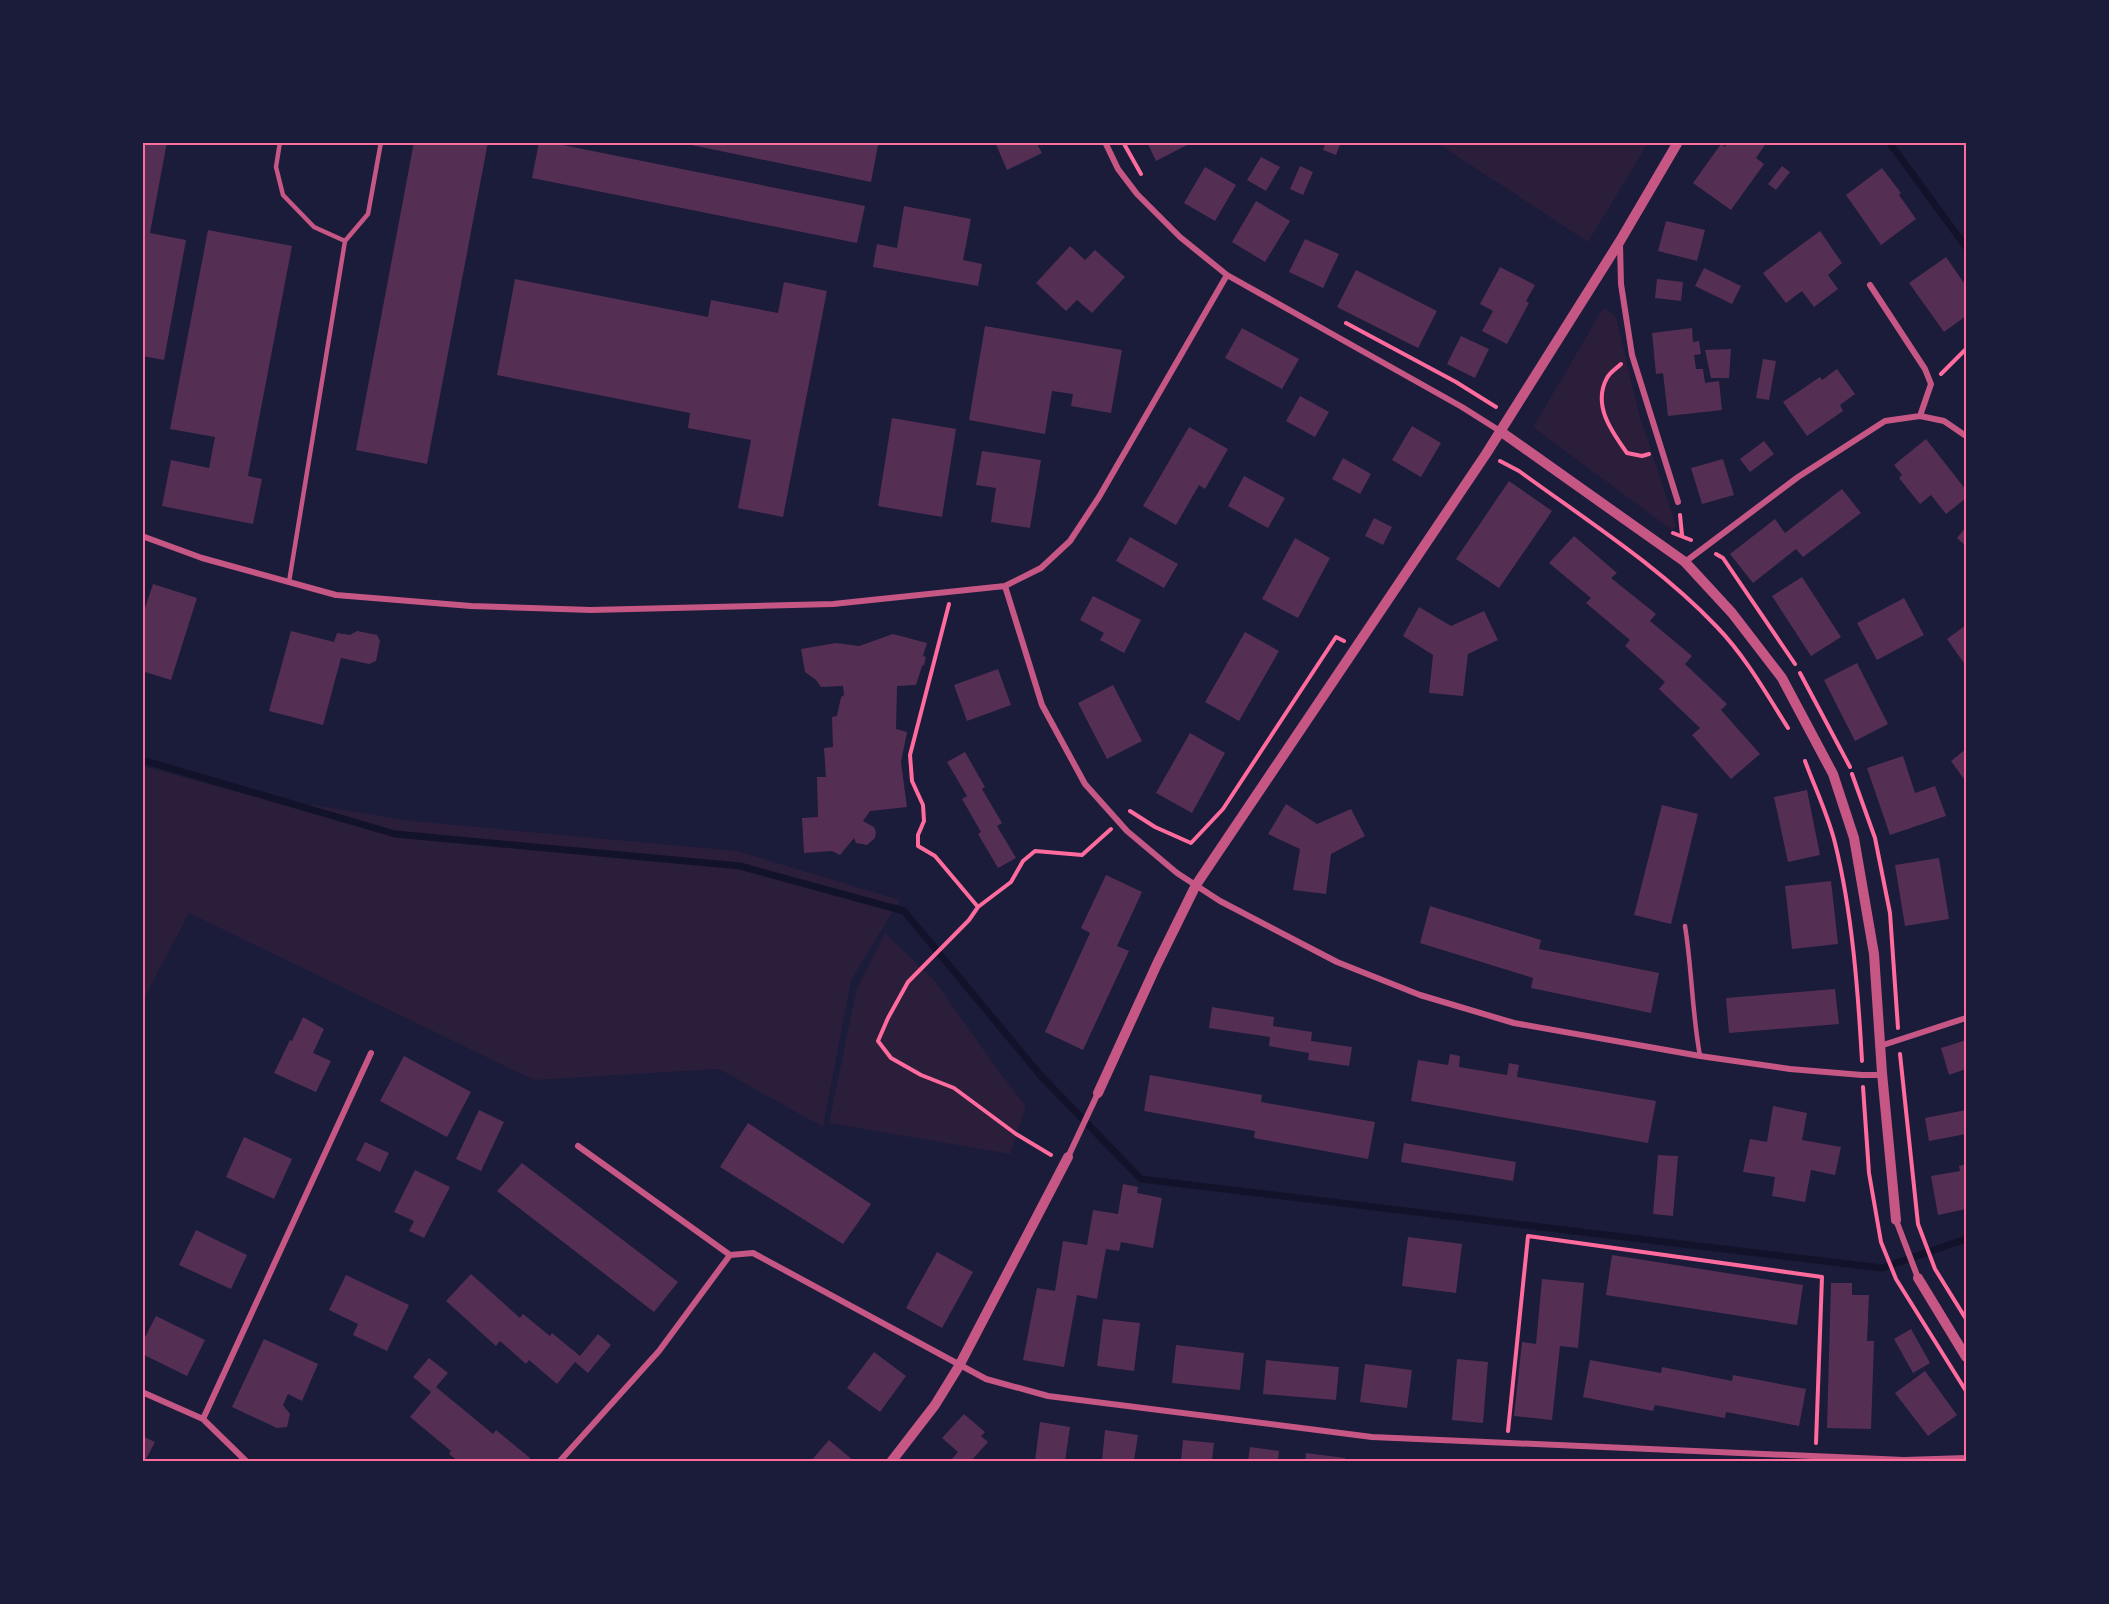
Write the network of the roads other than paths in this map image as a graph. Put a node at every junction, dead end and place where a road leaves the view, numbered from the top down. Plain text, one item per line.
1 (280, 142) edge
2 (381, 142) edge
3 (1105, 142) edge
4 (1678, 142) edge
5 (345, 241) junction
6 (1620, 241) junction
7 (1227, 275) junction
8 (1870, 285) dead end
9 (1920, 416) junction
10 (1500, 431) junction
11 (1966, 436) edge
12 (1678, 502) road end
13 (142, 536) edge
14 (1685, 562) junction
15 (289, 582) junction
16 (1005, 586) junction
17 (1196, 885) junction
18 (1685, 926) dead end
19 (1966, 1018) edge
20 (1880, 1046) junction
21 (371, 1053) dead end
22 (1700, 1056) junction
23 (1882, 1073) junction
24 (1098, 1093) joint
25 (578, 1146) dead end
26 (1066, 1160) joint
27 (1896, 1220) joint
28 (730, 1255) junction
29 (1917, 1278) joint
30 (1966, 1357) edge
31 (959, 1366) junction
32 (142, 1392) edge
33 (203, 1419) junction
34 (1779, 1458) edge
35 (1966, 1458) edge
36 (247, 1461) edge
37 (559, 1461) edge
38 (891, 1461) edge
39 (1904, 1461) edge

1 - 5 lane
2 - 5 lane
3 - 7 street
4 - 6 street
5 - 15 lane
6 - 10 street
6 - 12 street
7 - 10 street
7 - 16 street
8 - 9 street
9 - 11 street
9 - 14 street
10 - 14 street
10 - 17 street
13 - 15 street
14 - 20 street
15 - 16 street
16 - 17 street
17 - 22 street
17 - 24 street
18 - 22 lane
19 - 20 street
20 - 23 street
21 - 33 street
22 - 23 street
23 - 27 street
24 - 26 street
25 - 28 street
26 - 31 street
27 - 29 street
28 - 31 street
28 - 37 street
29 - 30 street
31 - 34 street
31 - 38 street
32 - 33 street
33 - 36 street
34 - 39 street
35 - 39 street

